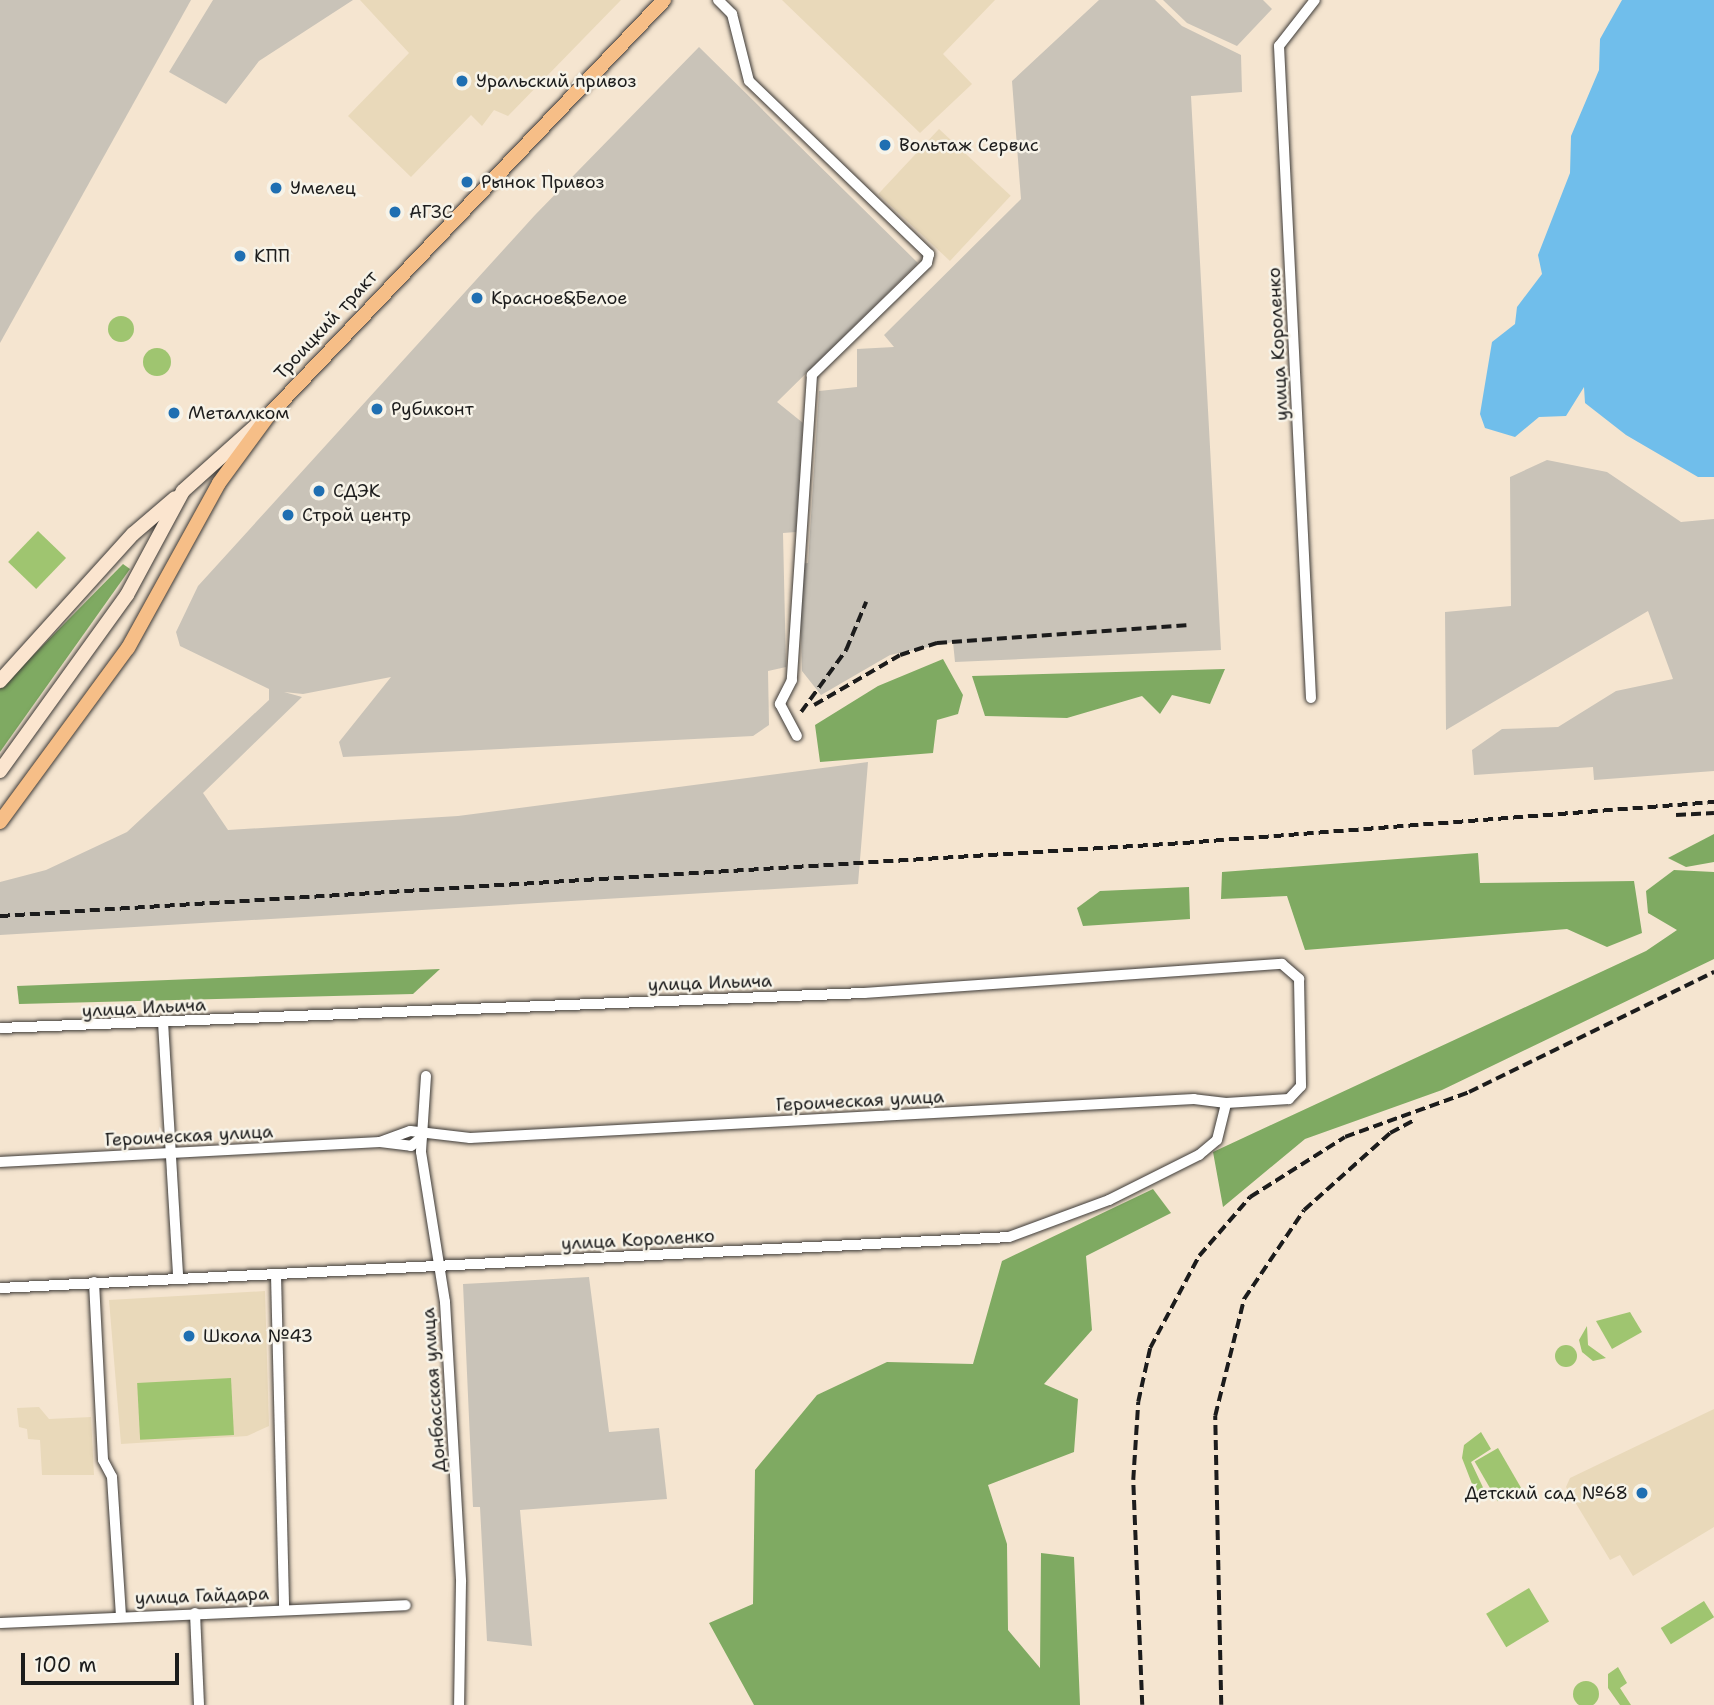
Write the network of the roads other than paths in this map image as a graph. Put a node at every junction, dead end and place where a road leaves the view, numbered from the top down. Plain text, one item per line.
1 (664, 0) edge
2 (718, 0) edge
3 (1315, 0) edge
4 (269, 415) junction
5 (183, 491) junction
6 (133, 534) junction
7 (152, 550) junction
8 (0, 681) edge
9 (1311, 698) dead end
10 (797, 736) dead end
11 (0, 771) edge
12 (0, 822) edge
13 (163, 1022) junction
14 (0, 1028) edge
15 (426, 1076) dead end
16 (1298, 1094) joint
17 (1226, 1103) junction
18 (422, 1137) junction
19 (172, 1153) junction
20 (0, 1162) edge
21 (434, 1264) junction
22 (178, 1275) junction
23 (276, 1275) junction
24 (94, 1282) junction
25 (0, 1288) edge
26 (406, 1605) dead end
27 (284, 1609) junction
28 (195, 1613) junction
29 (121, 1615) junction
30 (0, 1623) edge
31 (199, 1705) edge
32 (458, 1705) edge

1 - 4 main road, Троицкий тракт
2 - 10 street
3 - 9 street, улица Короленко
4 - 5 main road
4 - 12 main road, Троицкий тракт
5 - 6 main road
5 - 7 main road
6 - 7 main road
6 - 8 main road
7 - 11 main road
13 - 14 street, улица Ильича
13 - 16 street, улица Ильича
13 - 19 street
15 - 18 street, Донбасская улица
16 - 17 street, Героическая улица
17 - 18 street, Героическая улица
17 - 21 street, улица Короленко
18 - 19 street, Героическая улица
18 - 21 street, Донбасская улица
19 - 20 street, Героическая улица
19 - 22 street
21 - 23 street, улица Короленко
21 - 32 street, Донбасская улица
22 - 23 street, улица Короленко
22 - 24 street, улица Короленко
23 - 27 street
24 - 25 street, улица Короленко
24 - 29 street
26 - 27 street, улица Гайдара
27 - 28 street, улица Гайдара
28 - 29 street, улица Гайдара
28 - 31 street
29 - 30 street, улица Гайдара

